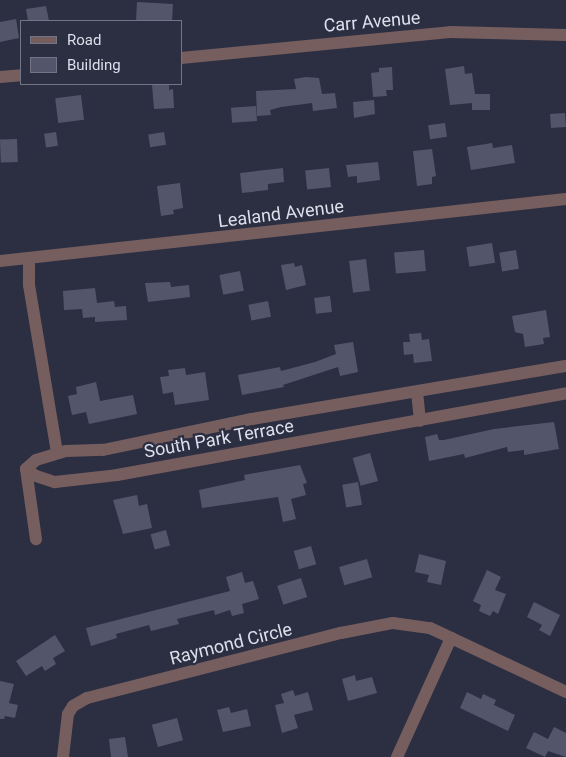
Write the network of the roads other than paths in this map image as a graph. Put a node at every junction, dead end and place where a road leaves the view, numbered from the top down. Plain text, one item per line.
1 (566, 35) edge
2 (182, 58) edge
3 (20, 75) edge
4 (0, 77) edge
5 (566, 199) edge
6 (29, 258) junction
7 (0, 261) edge
8 (566, 366) edge
9 (417, 392) junction
10 (566, 392) edge
11 (420, 421) junction
12 (57, 453) junction
13 (26, 469) junction
14 (36, 539) dead end
15 (451, 638) junction
16 (566, 692) edge
17 (63, 757) edge
18 (397, 757) edge

1 - 2 street, Carr Avenue
3 - 4 street
5 - 6 street, Lealand Avenue
6 - 7 street, Lealand Avenue
6 - 12 street
8 - 9 street, South Park Terrace
9 - 11 street
9 - 12 street, South Park Terrace
10 - 11 street, South Park Terrace
11 - 13 street, South Park Terrace
12 - 13 street, South Park Terrace
13 - 14 street
15 - 16 street, Raymond Circle
15 - 17 street, Raymond Circle
15 - 18 street

